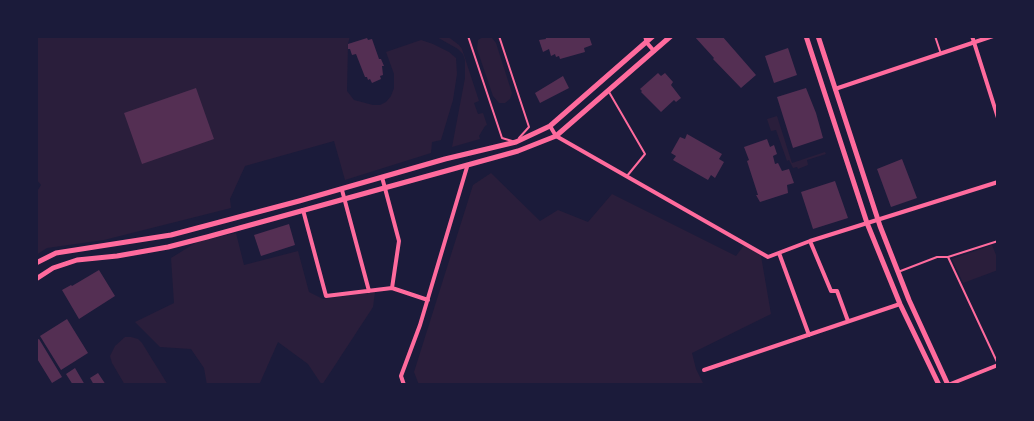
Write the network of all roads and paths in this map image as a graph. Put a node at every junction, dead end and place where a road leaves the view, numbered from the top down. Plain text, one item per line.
1 (468, 36) edge
2 (499, 36) edge
3 (645, 36) edge
4 (654, 36) edge
5 (671, 36) edge
6 (806, 36) edge
7 (818, 36) edge
8 (935, 36) edge
9 (972, 36) edge
10 (993, 36) edge
11 (647, 43) junction
12 (974, 43) junction
13 (654, 51) junction
14 (941, 54) junction
15 (836, 90) junction
16 (608, 91) junction
17 (998, 118) edge
18 (550, 126) junction
19 (556, 136) junction
20 (516, 142) junction
21 (467, 166) junction
22 (627, 176) junction
23 (382, 177) junction
24 (998, 182) edge
25 (385, 187) junction
26 (342, 190) junction
27 (344, 199) junction
28 (302, 210) junction
29 (878, 220) junction
30 (867, 222) junction
31 (810, 241) junction
32 (998, 241) edge
33 (779, 253) junction
34 (948, 257) junction
35 (36, 263) edge
36 (897, 272) junction
37 (36, 279) edge
38 (392, 288) junction
39 (369, 290) junction
40 (428, 300) junction
41 (900, 304) junction
42 (848, 321) junction
43 (809, 335) junction
44 (998, 364) edge
45 (704, 370) dead end
46 (404, 385) edge
47 (939, 385) edge
48 (948, 385) edge

1 - 20 lane
2 - 20 lane
3 - 11 street
4 - 11 main road
5 - 13 main road
6 - 30 main road
7 - 15 main road
8 - 14 lane
9 - 12 street
10 - 12 street
11 - 13 street
11 - 18 main road
12 - 14 street
12 - 17 street
13 - 16 main road
14 - 15 street
15 - 29 main road
16 - 19 main road
16 - 22 lane
18 - 19 street
18 - 20 main road
19 - 21 main road
19 - 22 street
20 - 23 main road
21 - 25 main road
21 - 40 street
22 - 33 street
23 - 25 street
23 - 26 main road
24 - 29 street
25 - 27 main road
25 - 38 street
26 - 27 street
26 - 35 main road
27 - 28 main road
27 - 39 street
28 - 37 main road
28 - 39 street
29 - 30 street
29 - 36 main road
30 - 31 street
30 - 41 main road
31 - 33 street
31 - 42 street
32 - 34 lane
33 - 43 street
34 - 36 lane
34 - 44 lane
36 - 48 main road
38 - 39 street
38 - 40 street
40 - 46 street
41 - 42 street
41 - 47 main road
42 - 43 street
43 - 45 street
44 - 48 street

